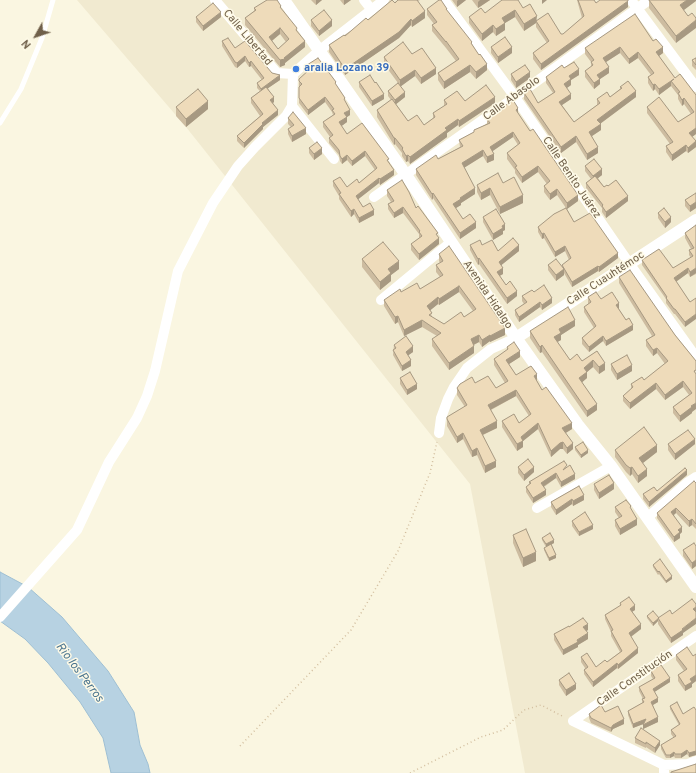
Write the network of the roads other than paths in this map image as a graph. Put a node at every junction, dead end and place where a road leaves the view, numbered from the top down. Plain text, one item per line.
1 (53, 0) edge
2 (215, 0) edge
3 (284, 0) edge
4 (364, 0) edge
5 (384, 0) edge
6 (444, 0) edge
7 (649, 0) edge
8 (634, 4) edge
9 (371, 9) junction
10 (320, 50) junction
11 (293, 74) junction
12 (696, 87) edge
13 (515, 97) junction
14 (292, 106) junction
15 (0, 123) edge
16 (334, 159) dead end
17 (406, 175) junction
18 (374, 197) dead end
19 (696, 220) edge
20 (451, 242) junction
21 (629, 263) junction
22 (380, 300) dead end
23 (516, 338) junction
24 (696, 357) edge
25 (439, 433) road end
26 (611, 466) junction
27 (696, 477) edge
28 (537, 508) dead end
29 (648, 517) junction
30 (696, 587) edge
31 (0, 617) edge
32 (696, 636) edge
33 (696, 761) edge
34 (664, 769) edge

1 - 15 lane
2 - 11 street, Calle Libertad
3 - 10 street, Avenida Hidalgo
4 - 9 street
5 - 9 street
6 - 13 street, Calle Benito Juárez
7 - 8 street, Calle Abasolo
8 - 12 street
8 - 13 street, Calle Abasolo
9 - 10 street
10 - 11 street
10 - 17 street, Avenida Hidalgo
11 - 14 street
13 - 17 street, Calle Abasolo
13 - 21 street, Calle Benito Juárez
14 - 16 street
14 - 31 street
17 - 18 street, Calle Abasolo
17 - 20 street, Avenida Hidalgo
19 - 21 street, Calle Cuauhtémoc
20 - 22 street
20 - 23 street, Avenida Hidalgo
21 - 23 street, Calle Cuauhtémoc
21 - 24 street, Calle Benito Juárez
23 - 25 street
23 - 26 street, Avenida Hidalgo
26 - 28 street
26 - 29 street, Avenida Hidalgo
27 - 29 street
29 - 30 street, Avenida Hidalgo
32 - 34 street, Calle Constitución
33 - 34 street

